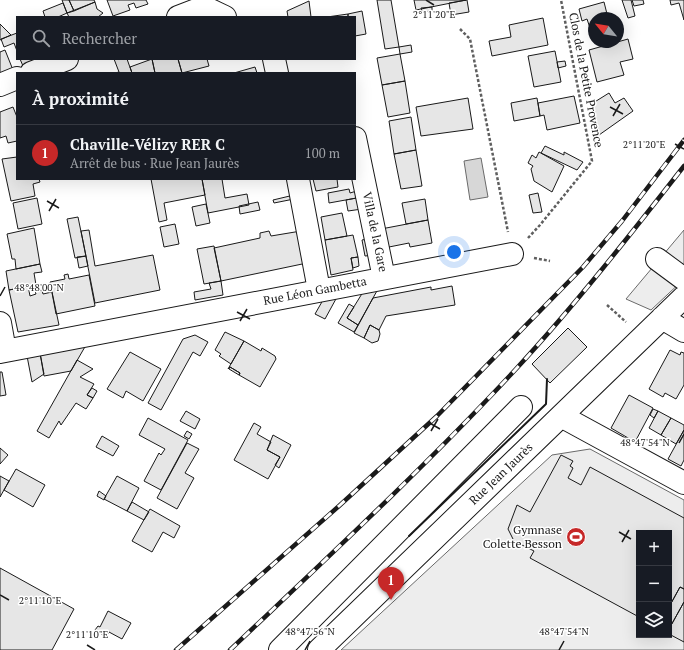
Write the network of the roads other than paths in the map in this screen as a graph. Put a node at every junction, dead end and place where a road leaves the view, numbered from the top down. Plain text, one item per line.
1 (202, 4) edge
2 (180, 16) edge
3 (222, 16) edge
4 (64, 60) edge
5 (274, 60) edge
6 (34, 72) edge
7 (277, 72) edge
8 (16, 78) edge
9 (0, 85) edge
10 (356, 143) edge
11 (298, 180) edge
12 (512, 254) road end
13 (657, 259) dead end
14 (384, 278) junction
15 (684, 279) edge
16 (319, 290) junction
17 (684, 297) edge
18 (662, 318) junction
19 (0, 323) edge
20 (684, 330) edge
21 (3, 352) edge
22 (521, 407) dead end
23 (561, 416) junction
24 (684, 483) edge
25 (280, 650) edge
26 (319, 650) edge

1 - 2 street
1 - 3 street
4 - 6 street
5 - 7 street
8 - 9 street
10 - 14 street, Villa de la Gare
11 - 16 street
12 - 14 street, Rue Léon Gambetta
13 - 15 street
14 - 16 street, Rue Léon Gambetta
16 - 21 street, Rue Léon Gambetta
17 - 18 street, Rue Jean Jaurès
18 - 20 street
18 - 23 street, Rue Jean Jaurès
19 - 21 street
22 - 25 street
23 - 24 street
23 - 26 street, Rue Jean Jaurès

